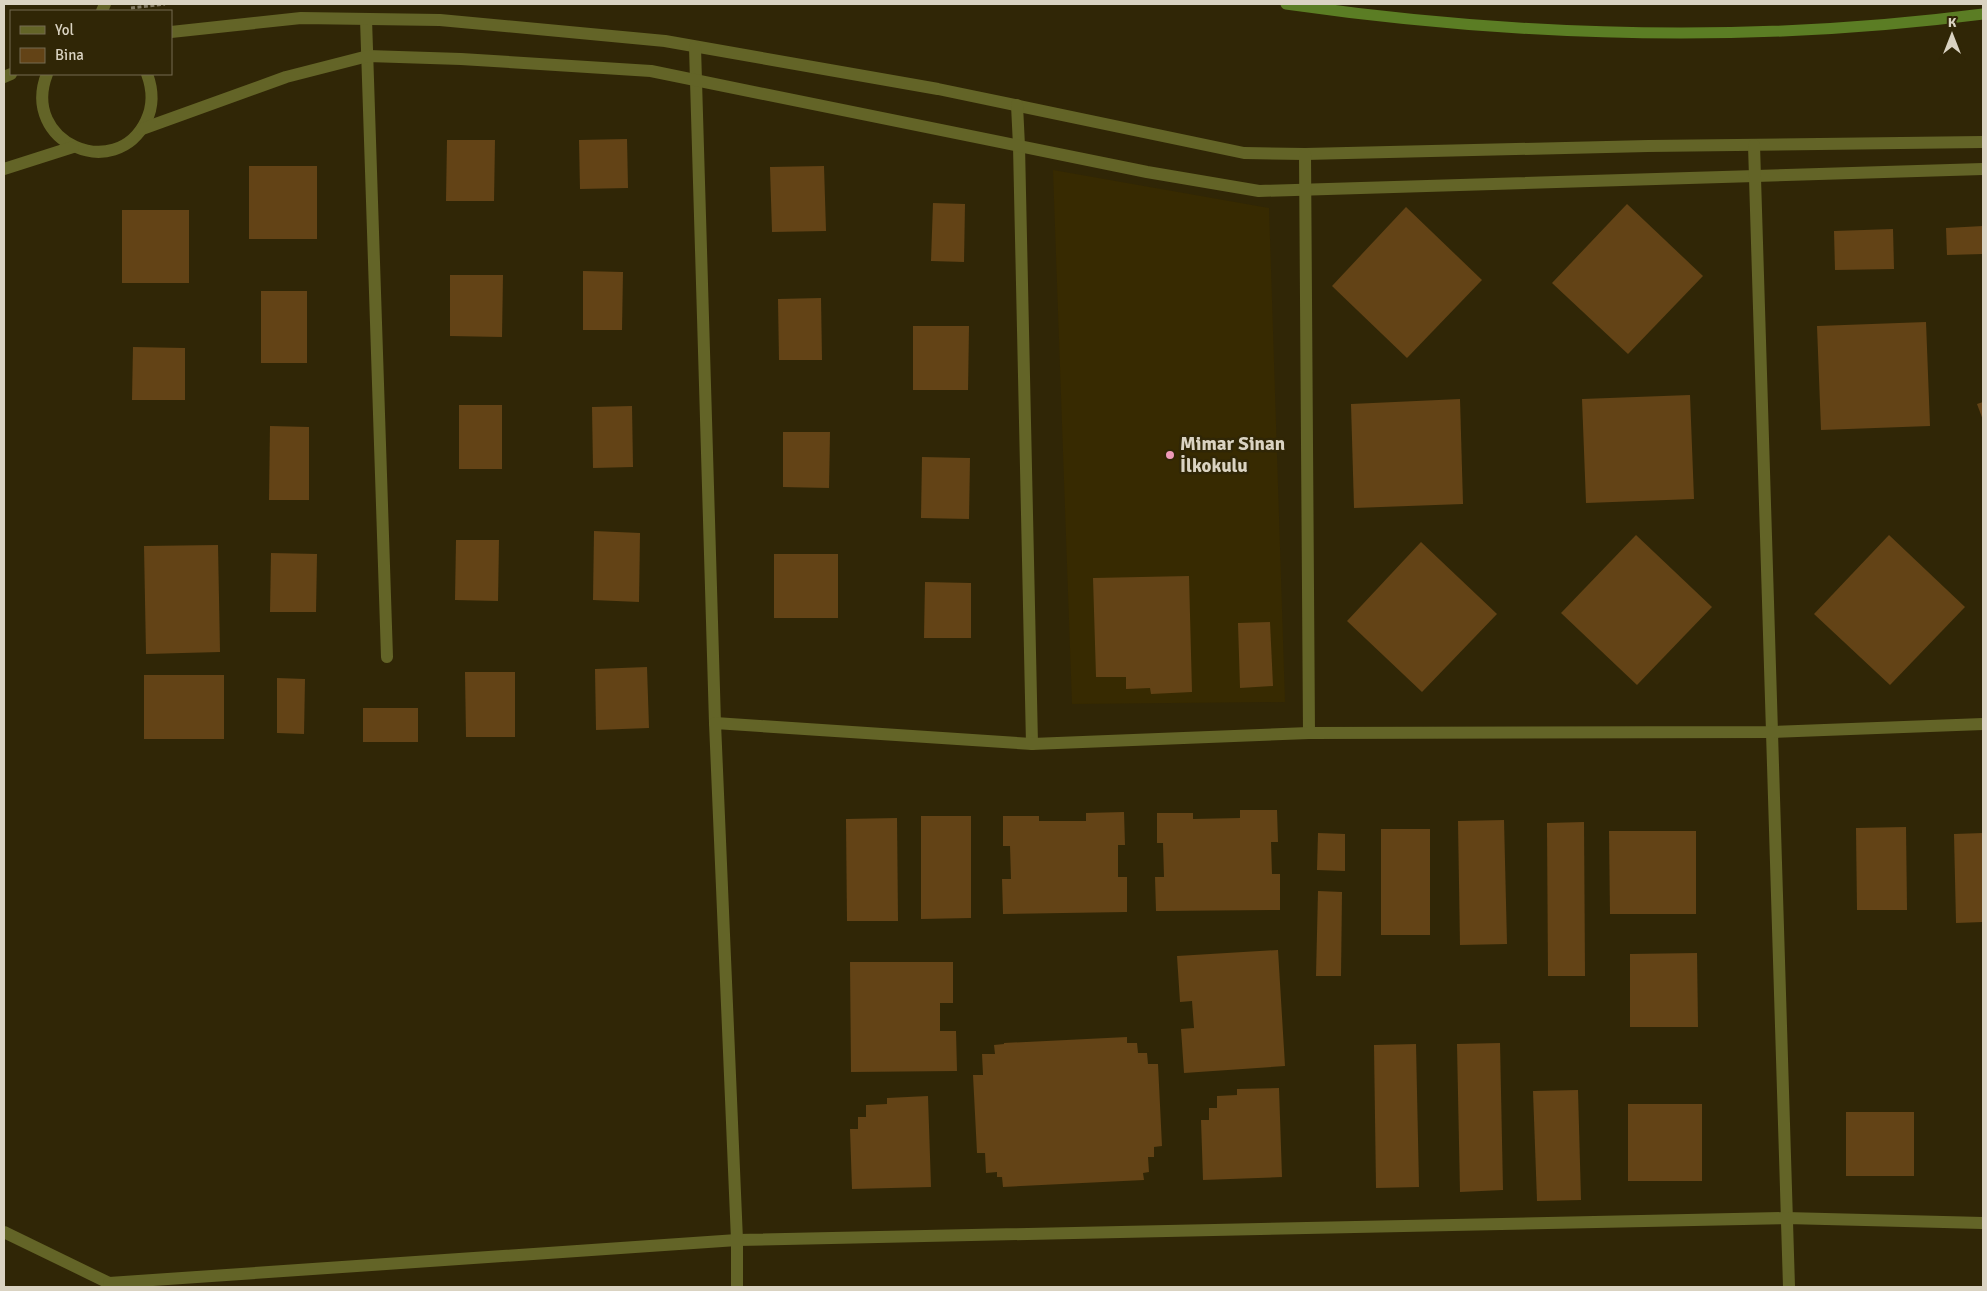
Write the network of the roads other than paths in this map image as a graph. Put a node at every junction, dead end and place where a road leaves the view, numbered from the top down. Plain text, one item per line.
1 (366, 19) junction
2 (172, 32) edge
3 (695, 47) junction
4 (368, 56) junction
5 (47, 75) edge
6 (147, 75) edge
7 (697, 80) junction
8 (1017, 105) junction
9 (142, 129) junction
10 (1983, 142) edge
11 (1754, 145) junction
12 (1019, 146) junction
13 (73, 147) junction
14 (1304, 154) junction
15 (4, 169) edge
16 (1983, 169) edge
17 (1756, 176) junction
18 (1305, 189) junction
19 (387, 657) dead end
20 (715, 723) junction
21 (1983, 724) edge
22 (1773, 732) junction
23 (1309, 733) junction
24 (1032, 744) junction
25 (1786, 1218) junction
26 (1983, 1223) edge
27 (4, 1232) edge
28 (737, 1240) junction
29 (111, 1285) edge
30 (737, 1287) edge
31 (1789, 1287) edge

1 - 2 street
1 - 3 street
1 - 4 street
3 - 7 street
3 - 8 street
4 - 7 street
4 - 9 street
4 - 19 street
5 - 13 street
6 - 9 street
7 - 12 street
7 - 20 street
8 - 12 street
8 - 14 street
9 - 13 street
10 - 11 street
11 - 14 street
11 - 17 street
12 - 18 street
12 - 24 street
13 - 15 street
14 - 18 street
16 - 17 street
17 - 18 street
17 - 22 street
18 - 23 street
20 - 24 street
20 - 28 street
21 - 22 street
22 - 23 street
22 - 25 street
23 - 24 street
25 - 26 street
25 - 28 street
25 - 31 street
27 - 29 street
28 - 29 street
28 - 30 street

